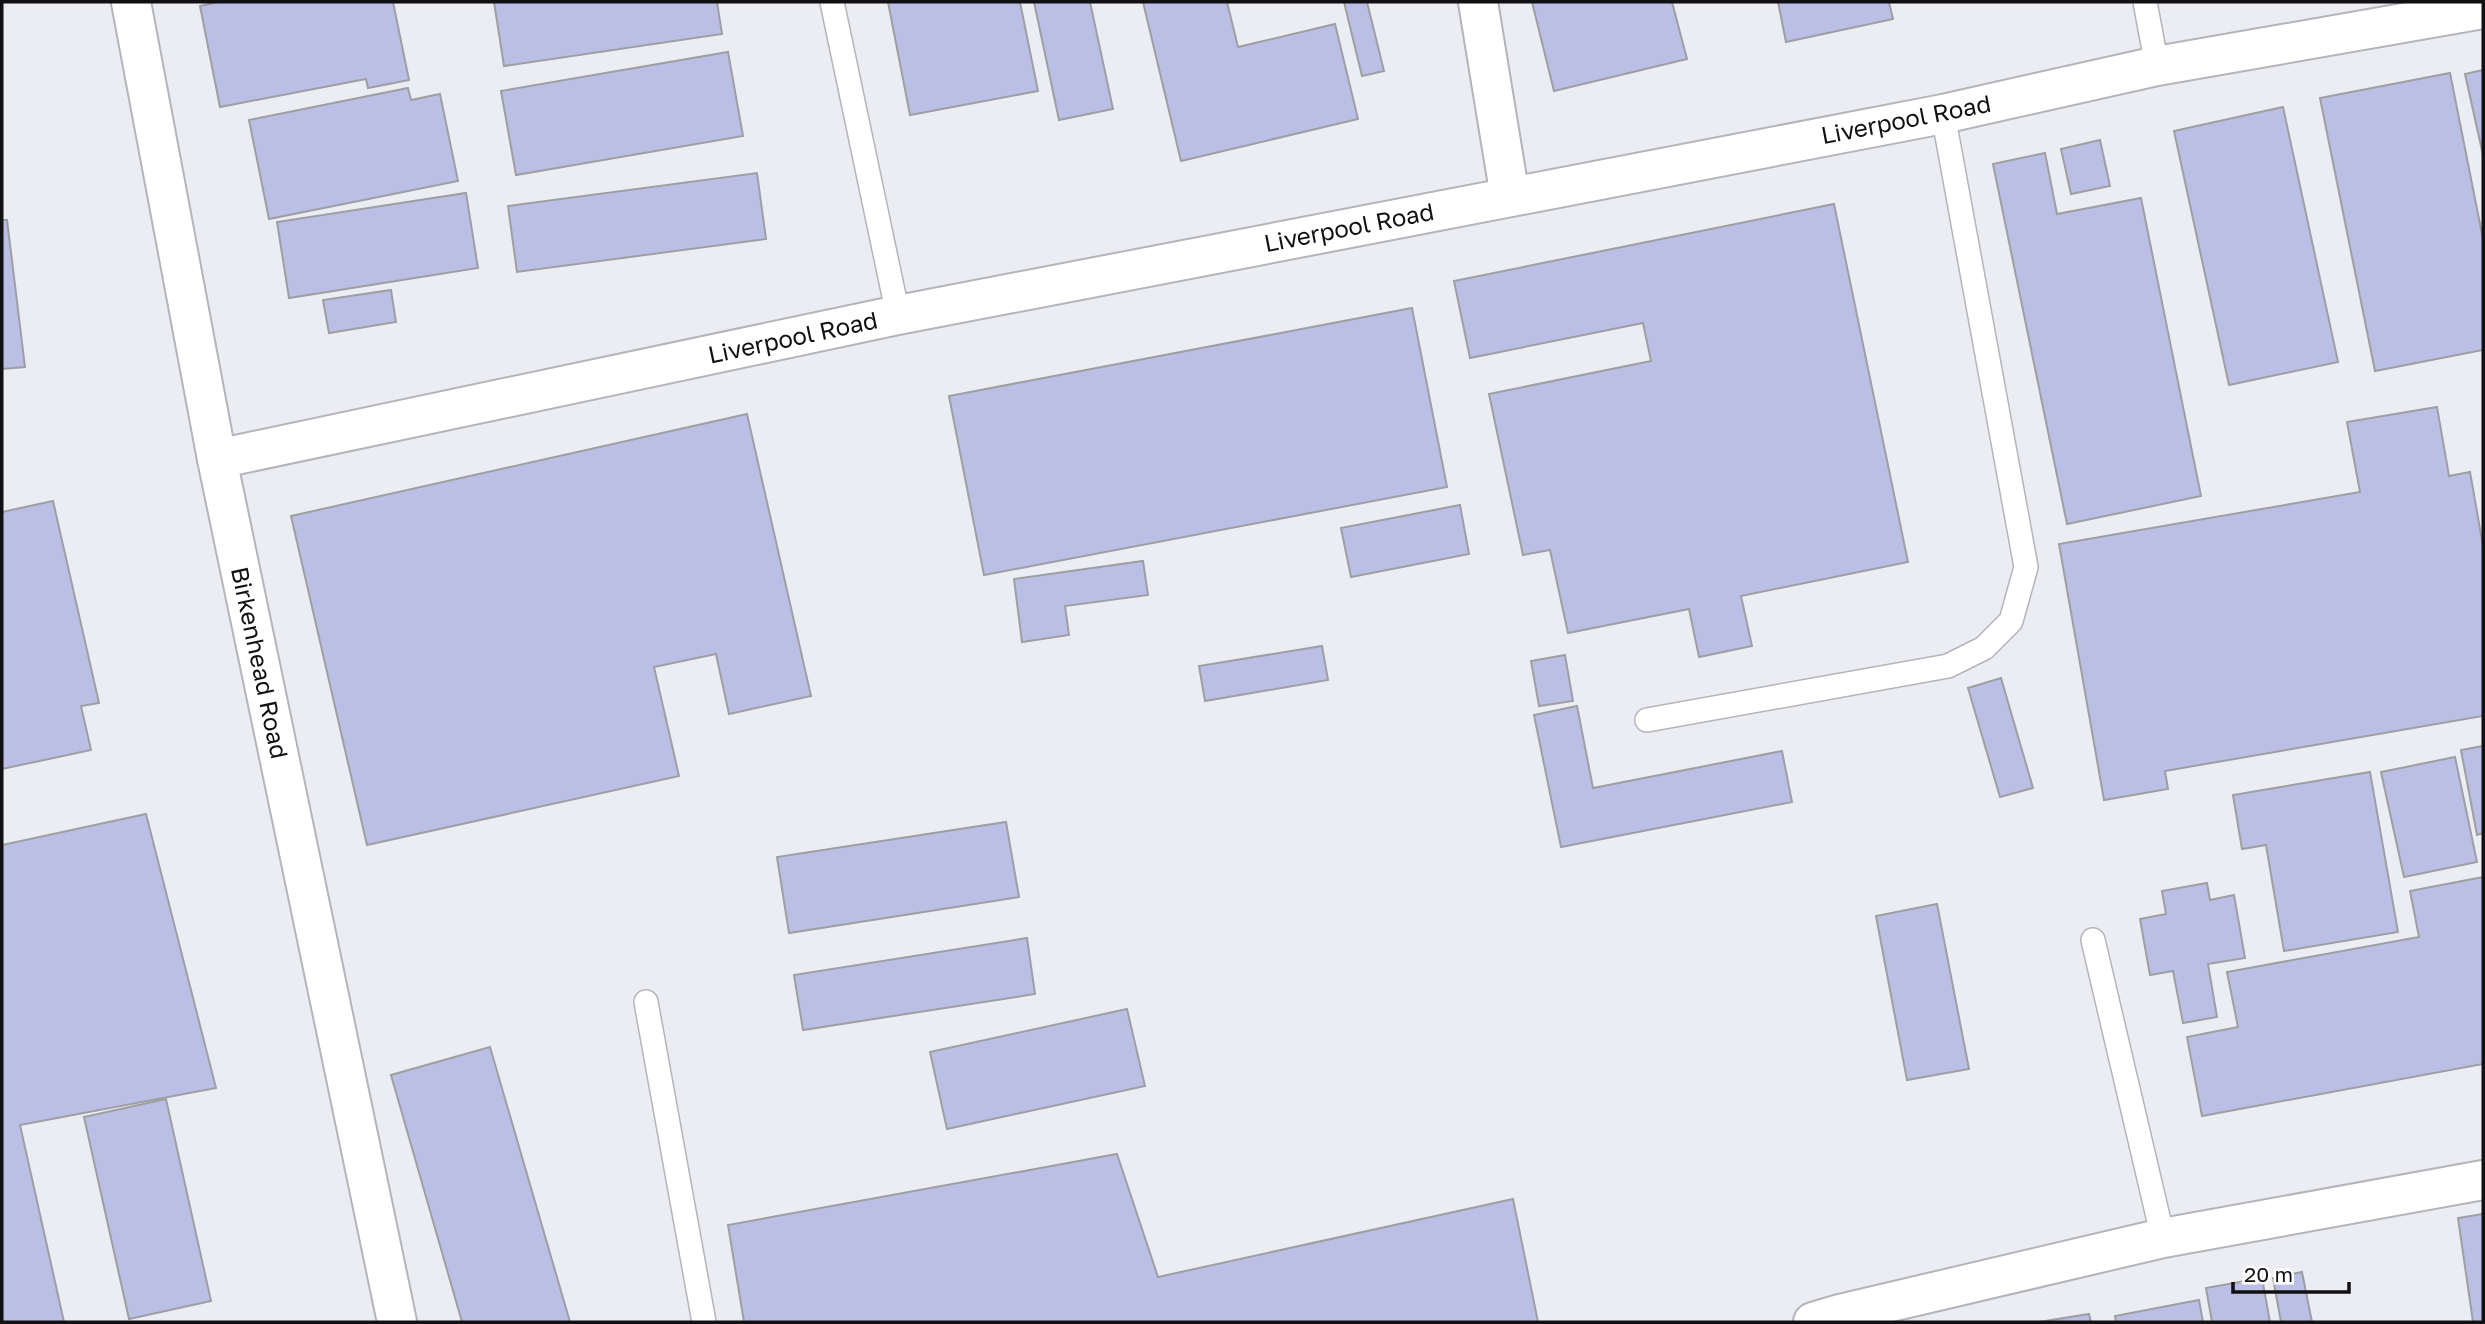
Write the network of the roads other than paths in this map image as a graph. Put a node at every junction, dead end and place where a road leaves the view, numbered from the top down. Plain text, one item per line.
1 (131, 2) edge
2 (832, 2) edge
3 (1478, 2) edge
4 (2145, 2) edge
5 (2483, 9) edge
6 (2157, 66) junction
7 (1943, 114) junction
8 (1510, 197) junction
9 (898, 316) junction
10 (217, 459) junction
11 (1647, 720) dead end
12 (2093, 940) dead end
13 (646, 1002) dead end
14 (2483, 1180) edge
15 (2163, 1238) junction
16 (389, 1321) edge
17 (704, 1322) edge
18 (1814, 1322) edge

1 - 10 street, Birkenhead Road
2 - 9 lane
3 - 8 street
4 - 6 lane
5 - 6 street, Liverpool Road
6 - 7 street, Liverpool Road
7 - 8 street, Liverpool Road
7 - 11 lane
8 - 9 street, Liverpool Road
9 - 10 street, Liverpool Road
10 - 16 street, Birkenhead Road
12 - 15 lane
13 - 17 lane
14 - 15 street
15 - 18 street

